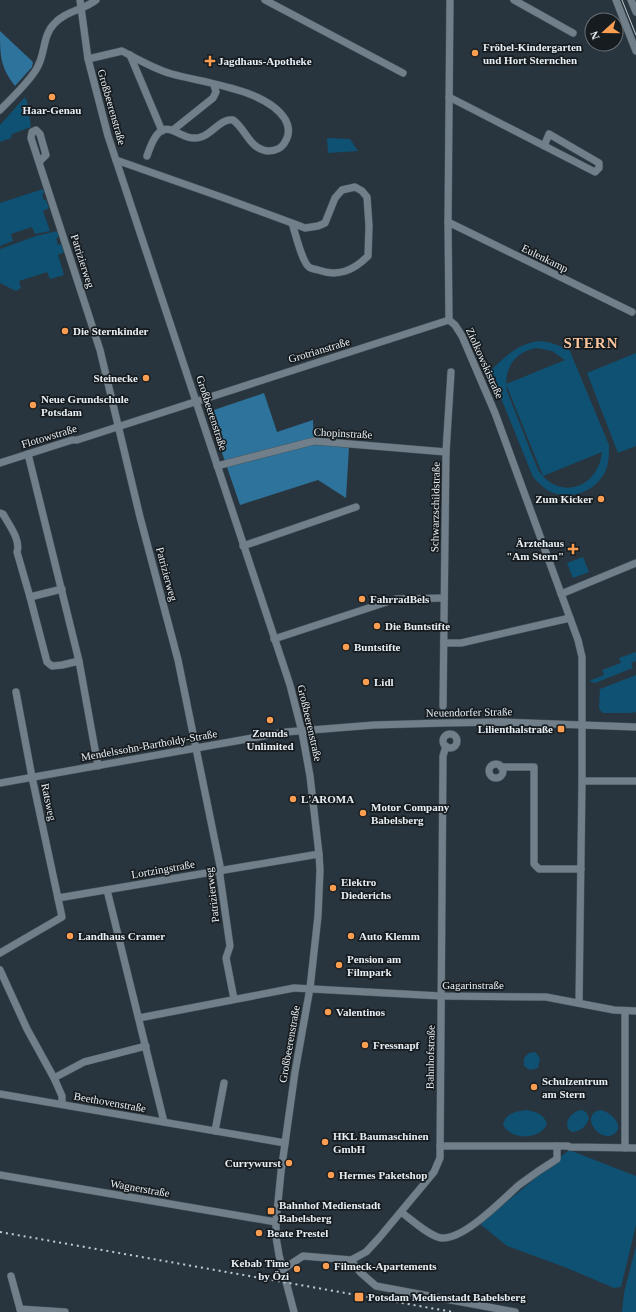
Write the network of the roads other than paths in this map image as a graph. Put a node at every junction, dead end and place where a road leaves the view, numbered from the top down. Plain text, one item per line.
1 (80, 0) edge
2 (96, 0) edge
3 (265, 0) edge
4 (450, 0) edge
5 (514, 0) edge
6 (616, 0) edge
7 (631, 0) edge
8 (81, 8) junction
9 (636, 12) edge
10 (573, 33) dead end
11 (636, 51) edge
12 (130, 55) junction
13 (88, 59) junction
14 (403, 73) dead end
15 (214, 85) junction
16 (449, 97) junction
17 (0, 110) edge
18 (173, 130) junction
19 (162, 131) junction
20 (544, 146) junction
21 (147, 156) dead end
22 (116, 160) junction
23 (39, 162) dead end
24 (448, 222) junction
25 (292, 223) junction
26 (632, 312) dead end
27 (449, 320) junction
28 (451, 372) dead end
29 (196, 401) junction
30 (119, 426) junction
31 (446, 452) junction
32 (28, 454) junction
33 (0, 463) edge
34 (217, 466) junction
35 (356, 507) dead end
36 (0, 513) edge
37 (243, 546) junction
38 (636, 563) edge
39 (62, 589) junction
40 (561, 594) junction
41 (30, 597) junction
42 (444, 598) junction
43 (570, 618) junction
44 (274, 639) junction
45 (444, 643) junction
46 (79, 661) junction
47 (16, 692) dead end
48 (443, 706) dead end
49 (582, 724) junction
50 (636, 726) edge
51 (302, 732) junction
52 (446, 746) dead end
53 (196, 748) junction
54 (98, 766) junction
55 (501, 767) dead end
56 (32, 777) junction
57 (582, 781) junction
58 (636, 781) edge
59 (0, 783) edge
60 (319, 854) junction
61 (581, 869) junction
62 (220, 871) junction
63 (107, 890) junction
64 (58, 898) junction
65 (0, 953) edge
66 (0, 970) edge
67 (310, 988) junction
68 (441, 996) junction
69 (234, 999) junction
70 (579, 1003) junction
71 (625, 1011) junction
72 (636, 1011) edge
73 (139, 1018) junction
74 (146, 1046) junction
75 (54, 1078) junction
76 (224, 1083) dead end
77 (0, 1094) edge
78 (62, 1104) junction
79 (164, 1122) junction
80 (216, 1131) junction
81 (285, 1143) junction
82 (440, 1146) junction
83 (557, 1146) junction
84 (625, 1148) junction
85 (636, 1148) edge
86 (0, 1175) edge
87 (401, 1212) junction
88 (276, 1222) junction
89 (350, 1260) junction
90 (282, 1270) junction
91 (11, 1276) dead end
92 (20, 1311) edge
93 (65, 1312) edge
94 (294, 1312) edge
95 (515, 1312) edge

1 - 8 street, Großbeerenstraße
2 - 8 street
3 - 14 street
4 - 16 street
5 - 10 street
6 - 11 street
7 - 9 street
8 - 13 street, Großbeerenstraße
8 - 17 street
12 - 13 street, Großbeerenstraße
12 - 15 street, Großbeerenstraße
12 - 19 street
13 - 22 street, Großbeerenstraße
15 - 18 street
15 - 18 street, Großbeerenstraße
16 - 20 street
16 - 24 street
18 - 19 street, Großbeerenstraße
19 - 21 street
20 - 20 street
22 - 25 street, Großbeerenstraße
22 - 29 street, Großbeerenstraße
23 - 30 street, Patrizierweg
24 - 26 street, Eulenkamp
24 - 27 street
25 - 25 street, Großbeerenstraße
27 - 29 street, Grotrianstraße
27 - 40 street, Ziolkowskistraße
28 - 31 street, Schwarzschildstraße
29 - 30 street, Flotowstraße
29 - 34 street, Großbeerenstraße
30 - 32 street, Flotowstraße
30 - 53 street, Patrizierweg
31 - 34 street, Chopinstraße
31 - 42 street, Schwarzschildstraße
32 - 33 street, Flotowstraße
32 - 39 street
34 - 37 street, Großbeerenstraße
35 - 37 street
36 - 41 street
37 - 44 street, Großbeerenstraße
38 - 40 street
39 - 41 street
39 - 46 street
40 - 43 street, Ziolkowskistraße
41 - 46 street
42 - 44 street
42 - 45 street, Schwarzschildstraße
43 - 45 street
43 - 49 street, Ziolkowskistraße
44 - 51 street, Großbeerenstraße
45 - 48 street, Schwarzschildstraße
46 - 54 street
47 - 56 street, Ratsweg
49 - 50 street, Neuendorfer Straße
49 - 51 street, Neuendorfer Straße
49 - 57 street
51 - 53 street, Mendelssohn-Bartholdy-Straße
51 - 60 street, Großbeerenstraße
52 - 68 street, Bahnhofstraße
53 - 54 street, Mendelssohn-Bartholdy-Straße
53 - 62 street, Patrizierweg
54 - 56 street, Mendelssohn-Bartholdy-Straße
55 - 61 street
56 - 59 street, Mendelssohn-Bartholdy-Straße
56 - 64 street, Ratsweg
57 - 58 street
57 - 61 street
60 - 62 street, Lortzingstraße
60 - 67 street, Großbeerenstraße
61 - 70 street
62 - 63 street, Lortzingstraße
62 - 69 street, Patrizierweg
63 - 64 street, Lortzingstraße
63 - 73 street
64 - 65 street, Ratsweg
66 - 75 street
67 - 68 street, Gagarinstraße
67 - 69 street, Gagarinstraße
67 - 81 street, Großbeerenstraße
68 - 70 street, Gagarinstraße
68 - 82 street, Bahnhofstraße
69 - 73 street, Gagarinstraße
70 - 71 street, Gagarinstraße
71 - 72 street, Gagarinstraße
71 - 84 street
73 - 74 street
74 - 75 street
74 - 79 street
75 - 78 street
76 - 80 street
77 - 78 street, Beethovenstraße
78 - 79 street, Beethovenstraße
79 - 80 street, Beethovenstraße
80 - 81 street, Beethovenstraße
81 - 88 street, Großbeerenstraße
82 - 83 street
82 - 87 street, Bahnhofstraße
83 - 84 street
83 - 87 street
84 - 85 street
86 - 88 street, Wagnerstraße
87 - 89 street, Bahnhofstraße
88 - 90 street, Großbeerenstraße
89 - 90 street
89 - 95 street
90 - 94 street, Großbeerenstraße
91 - 92 street
92 - 93 street

